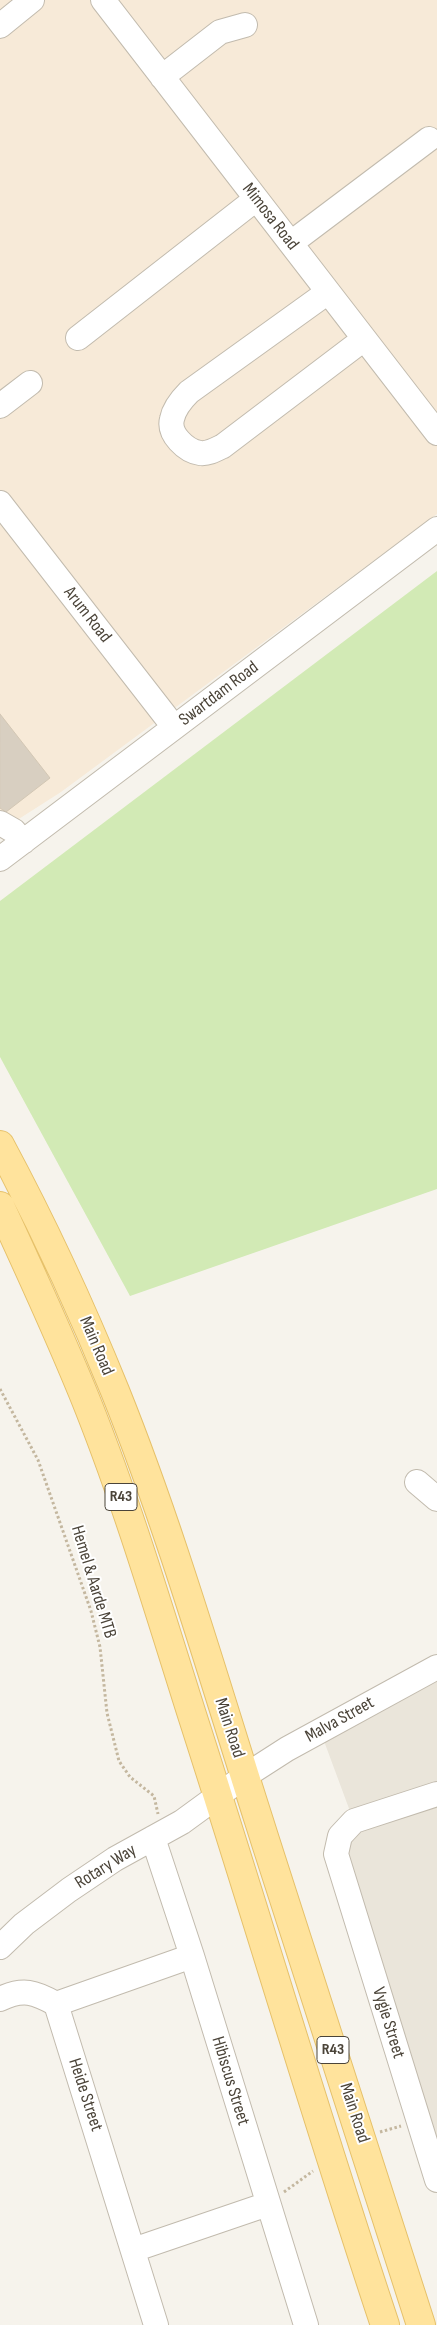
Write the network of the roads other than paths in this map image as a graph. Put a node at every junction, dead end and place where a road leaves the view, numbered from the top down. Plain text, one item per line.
1 (32, 0) edge
2 (103, 0) edge
3 (245, 25) dead end
4 (0, 26) edge
5 (162, 77) junction
6 (429, 138) dead end
7 (256, 199) junction
8 (290, 243) junction
9 (328, 292) junction
10 (78, 338) dead end
11 (364, 339) junction
12 (30, 383) dead end
13 (0, 406) edge
14 (437, 433) edge
15 (4, 516) edge
16 (437, 529) edge
17 (174, 727) junction
18 (0, 823) edge
19 (22, 842) junction
20 (0, 859) edge
21 (0, 1145) edge
22 (0, 1206) edge
23 (418, 1482) dead end
24 (437, 1499) edge
25 (437, 1667) edge
26 (245, 1776) junction
27 (437, 1794) edge
28 (218, 1796) junction
29 (153, 1838) junction
30 (0, 1948) edge
31 (192, 1956) junction
32 (0, 1999) edge
33 (56, 2004) junction
34 (432, 2149) edge
35 (437, 2180) edge
36 (268, 2204) junction
37 (134, 2250) junction
38 (156, 2325) edge
39 (306, 2325) edge
40 (385, 2325) edge
41 (421, 2325) edge

1 - 4 street
2 - 5 street, Mimosa Road
3 - 5 street
5 - 7 street, Mimosa Road
6 - 8 street
7 - 8 street, Mimosa Road
7 - 10 street
8 - 9 street, Mimosa Road
9 - 11 street, Mimosa Road
9 - 11 street
11 - 14 street, Mimosa Road
12 - 13 street
15 - 17 street, Arum Road
16 - 17 street, Swartdam Road
17 - 19 street, Swartdam Road
18 - 19 street
19 - 20 street, Swartdam Road
21 - 26 main road, Main Road / R43
22 - 28 main road, Main Road / R43
23 - 24 street
25 - 26 street, Malva Street
26 - 28 street, Malva Street
26 - 41 main road, Main Road / R43
27 - 34 street, Vygie Street
28 - 29 street, Rotary Way
28 - 40 main road, Main Road / R43
29 - 30 street, Rotary Way
29 - 31 street, Hibiscus Street
31 - 33 street
31 - 36 street, Hibiscus Street
32 - 33 street
33 - 37 street, Heide Street
34 - 35 street, Vygie Street
36 - 37 street
36 - 39 street, Hibiscus Street
37 - 38 street, Heide Street

